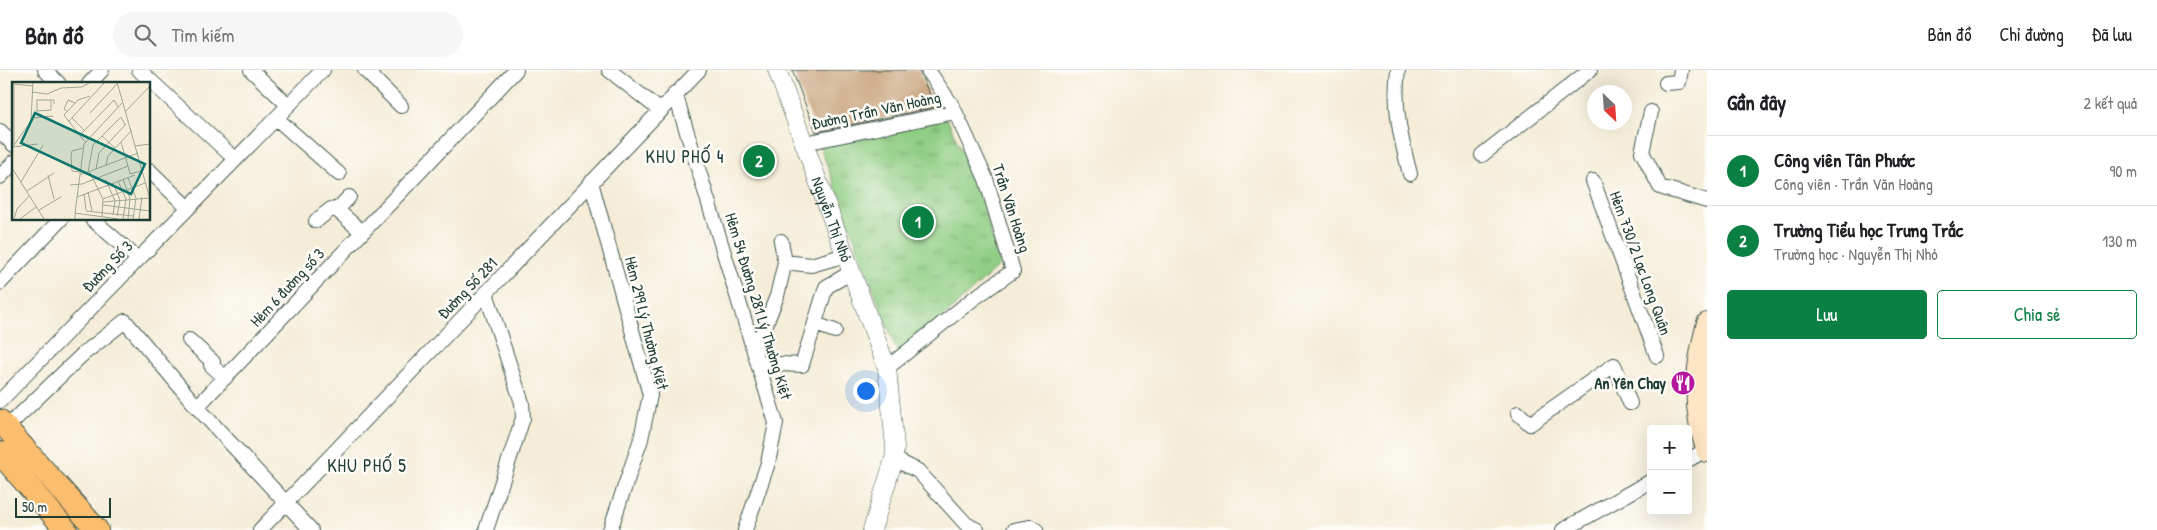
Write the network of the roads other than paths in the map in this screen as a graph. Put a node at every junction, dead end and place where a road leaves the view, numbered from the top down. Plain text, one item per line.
1 (45, 70) edge
2 (102, 70) edge
3 (139, 70) edge
4 (251, 70) edge
5 (323, 70) edge
6 (365, 70) edge
7 (516, 70) edge
8 (609, 70) edge
9 (699, 70) edge
10 (777, 70) edge
11 (928, 70) edge
12 (1398, 70) edge
13 (1590, 70) edge
14 (1680, 70) edge
15 (57, 82) edge
16 (91, 82) edge
17 (1666, 83) dead end
18 (676, 93) junction
19 (288, 105) junction
20 (401, 106) dead end
21 (661, 112) junction
22 (955, 112) junction
23 (1651, 112) dead end
24 (276, 118) junction
25 (0, 132) edge
26 (12, 143) edge
27 (805, 143) junction
28 (1482, 155) dead end
29 (236, 159) junction
30 (12, 164) edge
31 (150, 171) edge
32 (339, 174) dead end
33 (1410, 174) dead end
34 (0, 177) edge
35 (1593, 181) dead end
36 (591, 182) junction
37 (349, 197) dead end
38 (1707, 201) edge
39 (188, 208) junction
40 (337, 210) junction
41 (60, 220) edge
42 (93, 220) edge
43 (316, 221) dead end
44 (362, 232) junction
45 (782, 241) dead end
46 (846, 255) junction
47 (138, 259) junction
48 (785, 262) junction
49 (852, 272) junction
50 (0, 283) edge
51 (486, 293) junction
52 (1707, 323) edge
53 (815, 324) junction
54 (835, 331) dead end
55 (189, 340) dead end
56 (1657, 356) dead end
57 (757, 357) junction
58 (887, 368) junction
59 (225, 378) junction
60 (0, 401) edge
61 (1630, 403) dead end
62 (197, 407) junction
63 (1518, 413) dead end
64 (3, 425) edge
65 (1706, 451) edge
66 (0, 452) edge
67 (1692, 458) edge
68 (894, 459) junction
69 (1647, 483) edge
70 (286, 501) junction
71 (66, 530) edge
72 (97, 530) edge
73 (260, 530) edge
74 (311, 530) edge
75 (486, 530) edge
76 (610, 530) edge
77 (746, 530) edge
78 (872, 530) edge
79 (977, 530) edge
80 (1014, 530) edge
81 (1036, 530) edge
82 (1563, 530) edge

1 - 15 street
2 - 16 street
3 - 29 street
4 - 19 street
5 - 19 street, Đường Số 3
6 - 20 street
7 - 44 street, Hẻm 6 đường số 3
8 - 21 street
9 - 18 street, Đường Số 281
10 - 27 street, Nguyễn Thị Nhỏ
11 - 22 street, Trần Văn Hoàng
12 - 33 street
13 - 28 street
14 - 17 street
18 - 21 street, Đường Số 281
18 - 57 street, Hẻm 54 Đường 281 Lý Thường Kiệt
19 - 24 street, Đường Số 3
21 - 36 street, Đường Số 281
22 - 27 street, Đường Trần Văn Hoàng
22 - 58 street, Trần Văn Hoàng
23 - 38 street
24 - 29 street, Đường Số 3
24 - 32 street
25 - 26 street
27 - 46 street, Nguyễn Thị Nhỏ
29 - 39 street, Đường Số 3
30 - 34 street
31 - 39 street
35 - 56 street, Hẻm 730/2 Lạc Long Quân
36 - 51 street, Đường Số 281
36 - 76 street, Hẻm 299 Lý Thường Kiệt
37 - 40 street
39 - 47 street, Đường Số 3
40 - 43 street
40 - 44 street
41 - 50 street
42 - 47 street
44 - 59 street, Hẻm 6 đường số 3
45 - 48 street
46 - 48 street
46 - 49 street, Nguyễn Thị Nhỏ
47 - 60 street, Đường Số 3
48 - 57 street
49 - 53 street
49 - 58 street, Nguyễn Thị Nhỏ
51 - 70 street, Đường Số 281
51 - 75 street
52 - 65 main road
53 - 54 street
53 - 57 street
55 - 59 street
57 - 77 street, Hẻm 54 Đường 281 Lý Thường Kiệt
58 - 68 street, Nguyễn Thị Nhỏ
59 - 62 street, Hẻm 6 đường số 3
61 - 63 street
62 - 64 street
62 - 70 street
64 - 72 main road
65 - 67 street
66 - 71 main road
68 - 78 street, Nguyễn Thị Nhỏ
68 - 79 street
69 - 82 street
70 - 73 street, Đường Số 281
70 - 74 street
80 - 81 street

